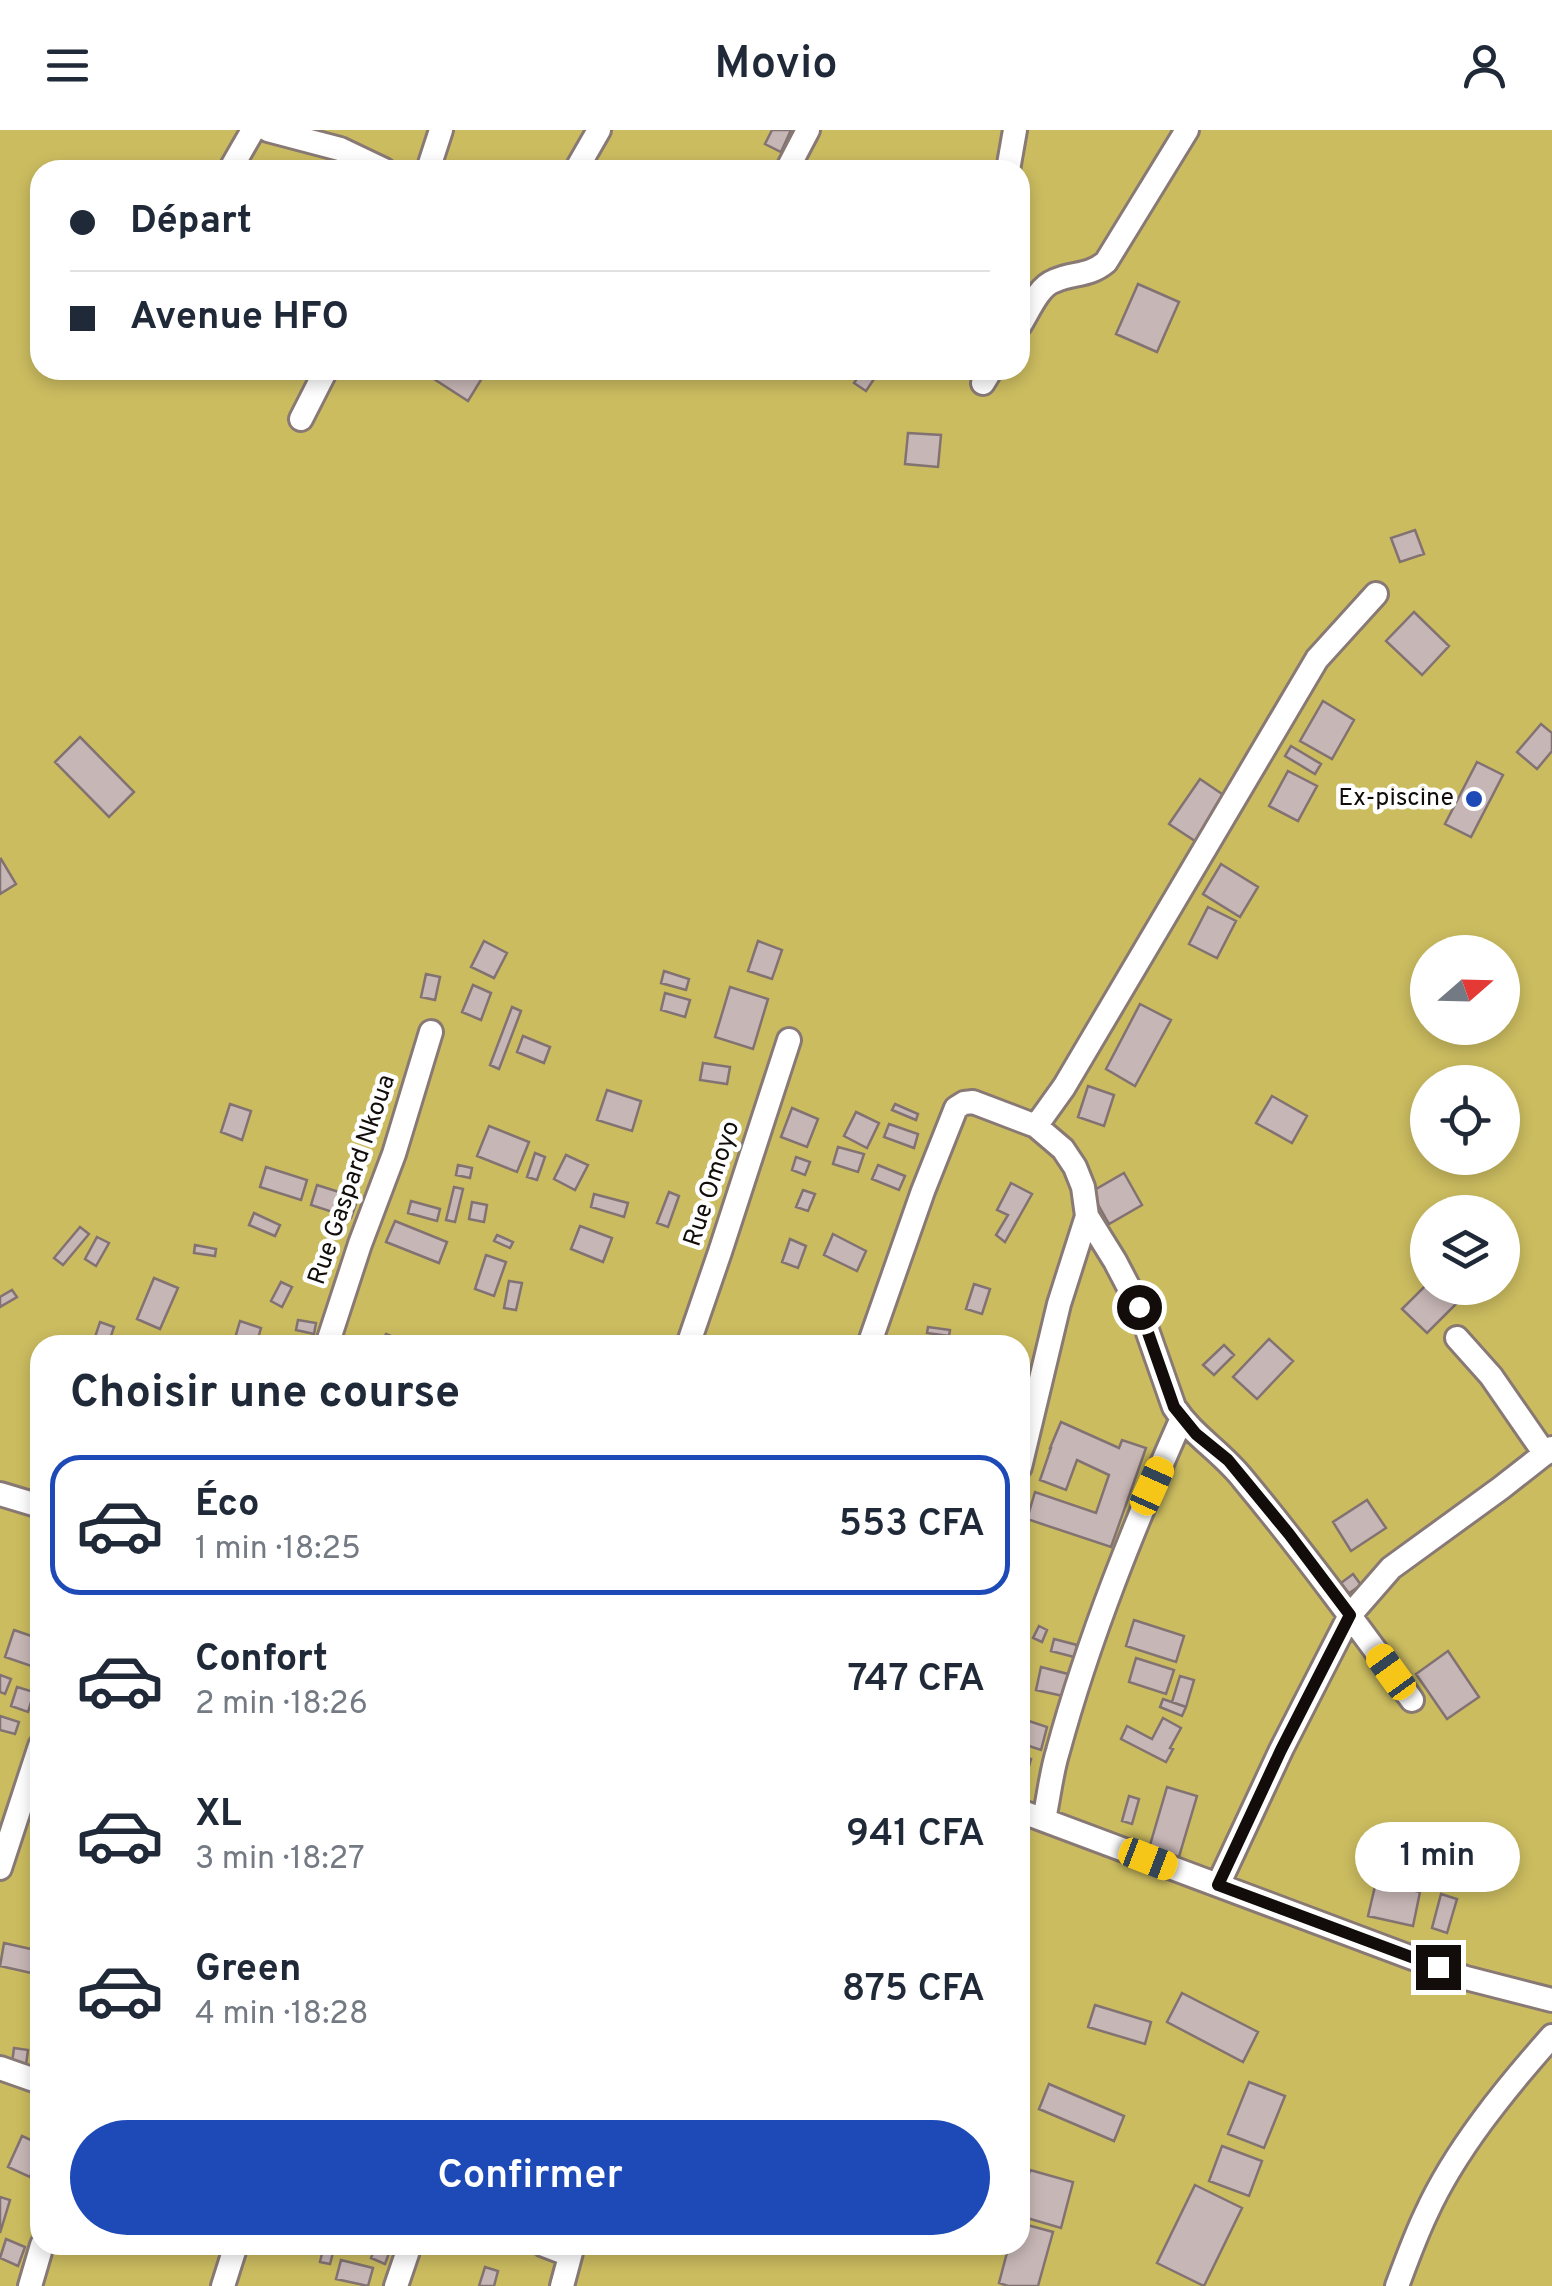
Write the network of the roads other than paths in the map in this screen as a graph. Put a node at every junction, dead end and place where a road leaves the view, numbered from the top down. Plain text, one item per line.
1 (253, 130) edge
2 (268, 130) edge
3 (442, 130) edge
4 (598, 130) edge
5 (808, 130) edge
6 (1015, 130) edge
7 (1187, 130) edge
8 (236, 160) edge
9 (363, 160) edge
10 (432, 160) edge
11 (582, 160) edge
12 (792, 160) edge
13 (1010, 160) edge
14 (1030, 309) edge
15 (321, 380) edge
16 (300, 419) dead end
17 (1376, 594) dead end
18 (431, 1032) dead end
19 (789, 1040) dead end
20 (1036, 1126) junction
21 (1087, 1216) junction
22 (330, 1335) edge
23 (691, 1335) edge
24 (872, 1335) edge
25 (1457, 1338) dead end
26 (1182, 1418) junction
27 (1030, 1425) edge
28 (1548, 1451) edge
29 (0, 1494) edge
30 (30, 1503) edge
31 (1350, 1615) junction
32 (1412, 1700) dead end
33 (30, 1776) edge
34 (1030, 1814) edge
35 (1044, 1819) junction
36 (0, 1868) edge
37 (1218, 1885) junction
38 (1552, 2000) edge
39 (1552, 2036) edge
40 (0, 2068) edge
41 (30, 2078) edge
42 (39, 2255) edge
43 (233, 2255) edge
44 (407, 2255) edge
45 (571, 2255) edge
46 (30, 2286) edge
47 (223, 2286) edge
48 (396, 2286) edge
49 (562, 2286) edge
50 (1397, 2286) edge

1 - 8 street
2 - 9 street
3 - 10 street
4 - 11 street
5 - 12 street
6 - 13 street
7 - 14 street
15 - 16 street
17 - 20 street
18 - 22 street, Rue Gaspard Nkoua
19 - 23 street, Rue Omoyo
20 - 21 street
20 - 24 street
21 - 26 street
21 - 27 street
25 - 28 street
26 - 31 street
26 - 35 street
28 - 31 street
29 - 30 street
31 - 32 street
31 - 37 street
33 - 36 street
34 - 35 street
35 - 37 street
37 - 38 street
39 - 50 street
40 - 41 street
42 - 46 street
43 - 47 street
44 - 48 street
45 - 49 street

